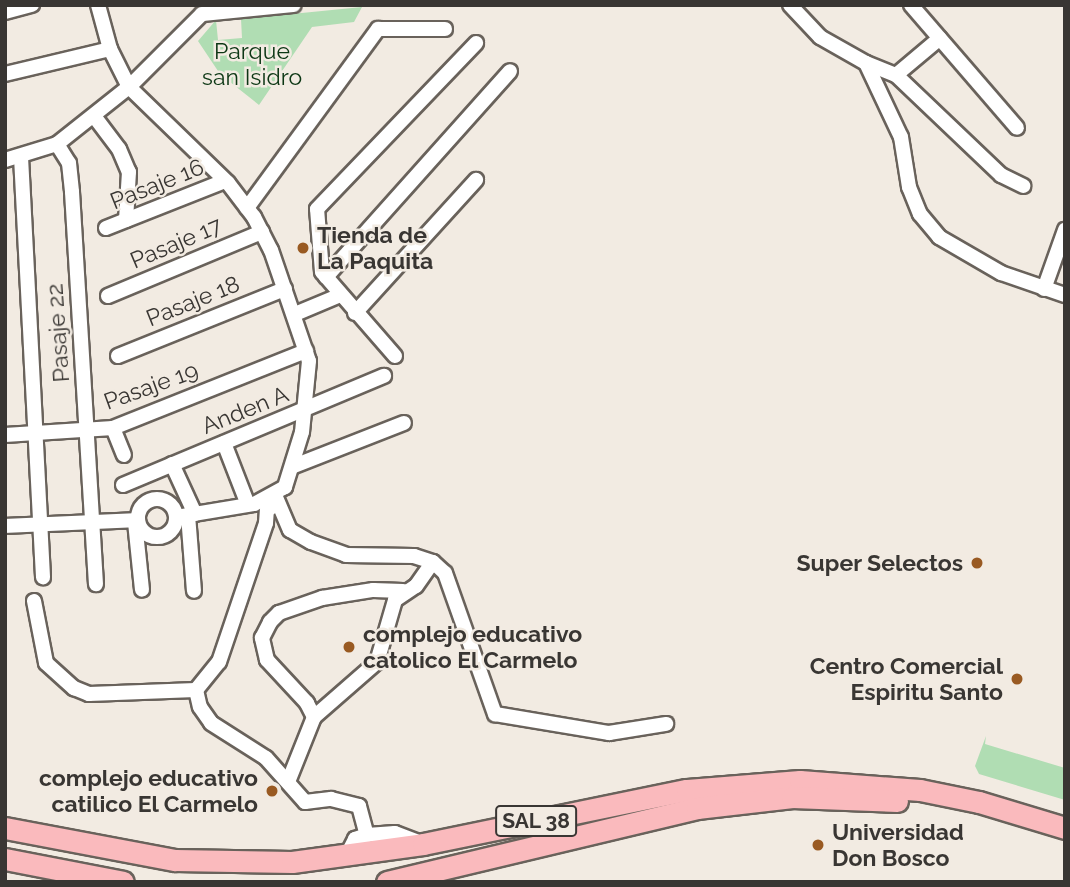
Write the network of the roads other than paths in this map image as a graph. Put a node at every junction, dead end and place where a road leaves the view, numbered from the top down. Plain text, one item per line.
1 (32, 5) edge
2 (98, 5) edge
3 (294, 5) edge
4 (790, 5) edge
5 (911, 5) edge
6 (198, 10) edge
7 (5, 12) edge
8 (445, 29) dead end
9 (940, 38) junction
10 (476, 43) dead end
11 (110, 49) junction
12 (866, 63) junction
13 (510, 71) dead end
14 (5, 74) edge
15 (896, 75) junction
16 (129, 87) junction
17 (94, 116) junction
18 (1017, 128) dead end
19 (57, 144) junction
20 (21, 157) junction
21 (5, 160) edge
22 (477, 180) dead end
23 (225, 181) junction
24 (1024, 186) dead end
25 (247, 208) junction
26 (126, 220) junction
27 (106, 229) dead end
28 (1065, 230) edge
29 (262, 232) junction
30 (326, 278) junction
31 (285, 289) junction
32 (1044, 289) junction
33 (1065, 295) edge
34 (108, 296) dead end
35 (338, 296) junction
36 (355, 313) junction
37 (295, 314) junction
38 (306, 351) junction
39 (118, 356) dead end
40 (395, 356) dead end
41 (384, 376) dead end
42 (305, 411) junction
43 (404, 424) dead end
44 (113, 428) junction
45 (87, 429) junction
46 (35, 433) junction
47 (5, 435) edge
48 (224, 443) junction
49 (124, 455) dead end
50 (172, 464) junction
51 (294, 466) junction
52 (123, 485) dead end
53 (276, 499) junction
54 (248, 505) junction
55 (186, 515) junction
56 (137, 520) junction
57 (92, 522) junction
58 (40, 524) junction
59 (5, 527) edge
60 (433, 562) junction
61 (43, 577) dead end
62 (96, 584) dead end
63 (142, 590) dead end
64 (194, 591) dead end
65 (403, 591) junction
66 (34, 601) dead end
67 (196, 690) junction
68 (314, 717) junction
69 (666, 724) dead end
70 (288, 782) junction
71 (5, 828) edge
72 (1065, 828) edge
73 (367, 835) junction
74 (1065, 843) edge
75 (423, 844) junction
76 (347, 855) junction
77 (5, 859) edge
78 (122, 882) edge
79 (387, 882) edge

1 - 7 street
2 - 11 street
3 - 6 street
4 - 12 street
5 - 9 street
6 - 16 street
8 - 25 street
9 - 15 street
9 - 18 street
10 - 30 street
11 - 14 street
11 - 16 street
12 - 15 street
12 - 32 street
13 - 30 street
15 - 24 street
16 - 17 street
16 - 23 street
17 - 19 street
17 - 26 street
19 - 20 street
19 - 45 street, Pasaje 22
20 - 21 street
20 - 46 street
22 - 36 street
23 - 25 street
23 - 26 street, Pasaje 16
25 - 29 street
26 - 27 street, Pasaje 16
28 - 32 street
29 - 31 street
29 - 34 street, Pasaje 17
30 - 35 street
31 - 37 street
31 - 39 street, Pasaje 18
32 - 33 street
35 - 36 street
35 - 37 street
36 - 40 street
37 - 38 street
38 - 42 street
38 - 44 street, Pasaje 19
41 - 42 street, Anden A
42 - 48 street, Anden A
42 - 51 street
43 - 51 street
44 - 45 street, Pasaje 19
44 - 49 street
45 - 46 street, Pasaje 19
45 - 57 street, Pasaje 22
46 - 47 street, Pasaje 19
46 - 58 street
48 - 50 street, Anden A
48 - 54 street
50 - 52 street, Anden A
50 - 55 street
51 - 53 street
53 - 54 street
53 - 60 street
53 - 67 street
54 - 55 street
55 - 56 street
55 - 56 street
55 - 64 street
56 - 57 street
56 - 63 street
57 - 58 street
57 - 62 street, Pasaje 22
58 - 59 street
58 - 61 street
60 - 65 street
60 - 69 street
65 - 68 street
65 - 68 street
66 - 67 street
67 - 70 street
68 - 70 street
70 - 73 street
71 - 76 highway, SAL 38
72 - 75 highway, SAL 38
73 - 75 street
73 - 76 street
74 - 79 highway, SAL 38
75 - 76 highway, SAL 38
77 - 78 highway

